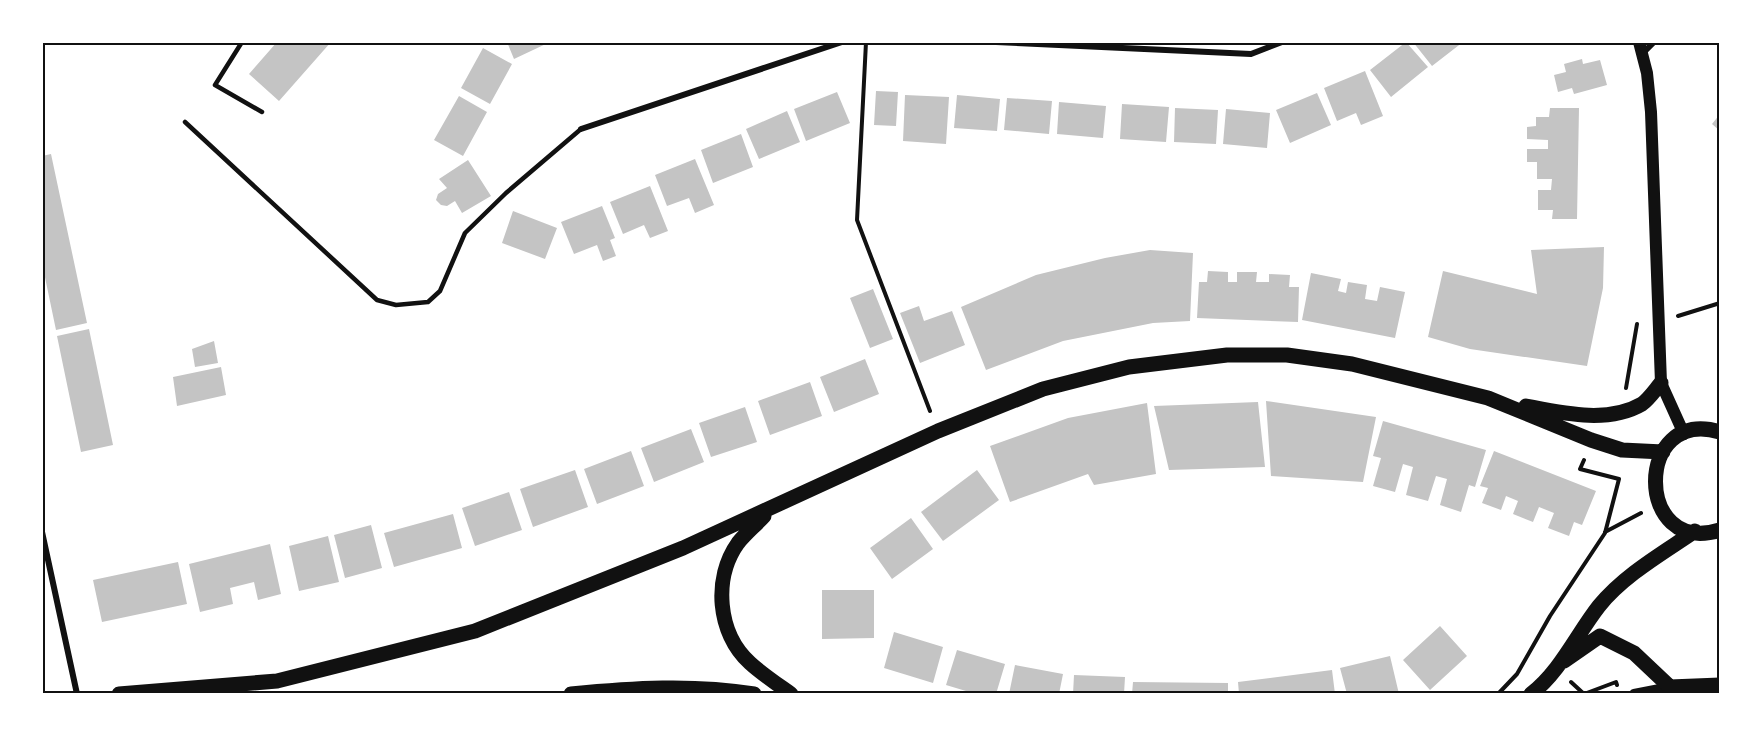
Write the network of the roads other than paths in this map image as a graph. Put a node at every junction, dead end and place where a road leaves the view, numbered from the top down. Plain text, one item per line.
1 (242, 42) edge
2 (842, 42) edge
3 (996, 42) edge
4 (1282, 42) edge
5 (1654, 42) edge
6 (1641, 47) edge
7 (262, 112) dead end
8 (185, 122) dead end
9 (581, 129) joint
10 (1661, 383) junction
11 (1488, 398) junction
12 (1720, 432) edge
13 (1684, 434) junction
14 (1663, 452) junction
15 (771, 510) junction
16 (1720, 530) edge
17 (1695, 531) junction
18 (42, 532) edge
19 (1554, 668) junction
20 (1720, 685) edge
21 (1670, 687) junction
22 (77, 694) edge
23 (119, 694) edge
24 (571, 694) edge
25 (754, 694) edge
26 (791, 694) edge
27 (1531, 694) edge
28 (1634, 694) edge

1 - 7 lane
2 - 9 street
3 - 4 street
5 - 6 street
6 - 10 main road
8 - 9 lane
10 - 11 main road
10 - 13 main road
11 - 14 main road
11 - 15 main road
12 - 13 main road
13 - 14 main road
14 - 17 main road
15 - 23 main road
15 - 26 main road
16 - 17 main road
17 - 19 main road
18 - 22 street
19 - 21 main road
19 - 27 main road
20 - 21 main road
21 - 28 street
24 - 25 main road

